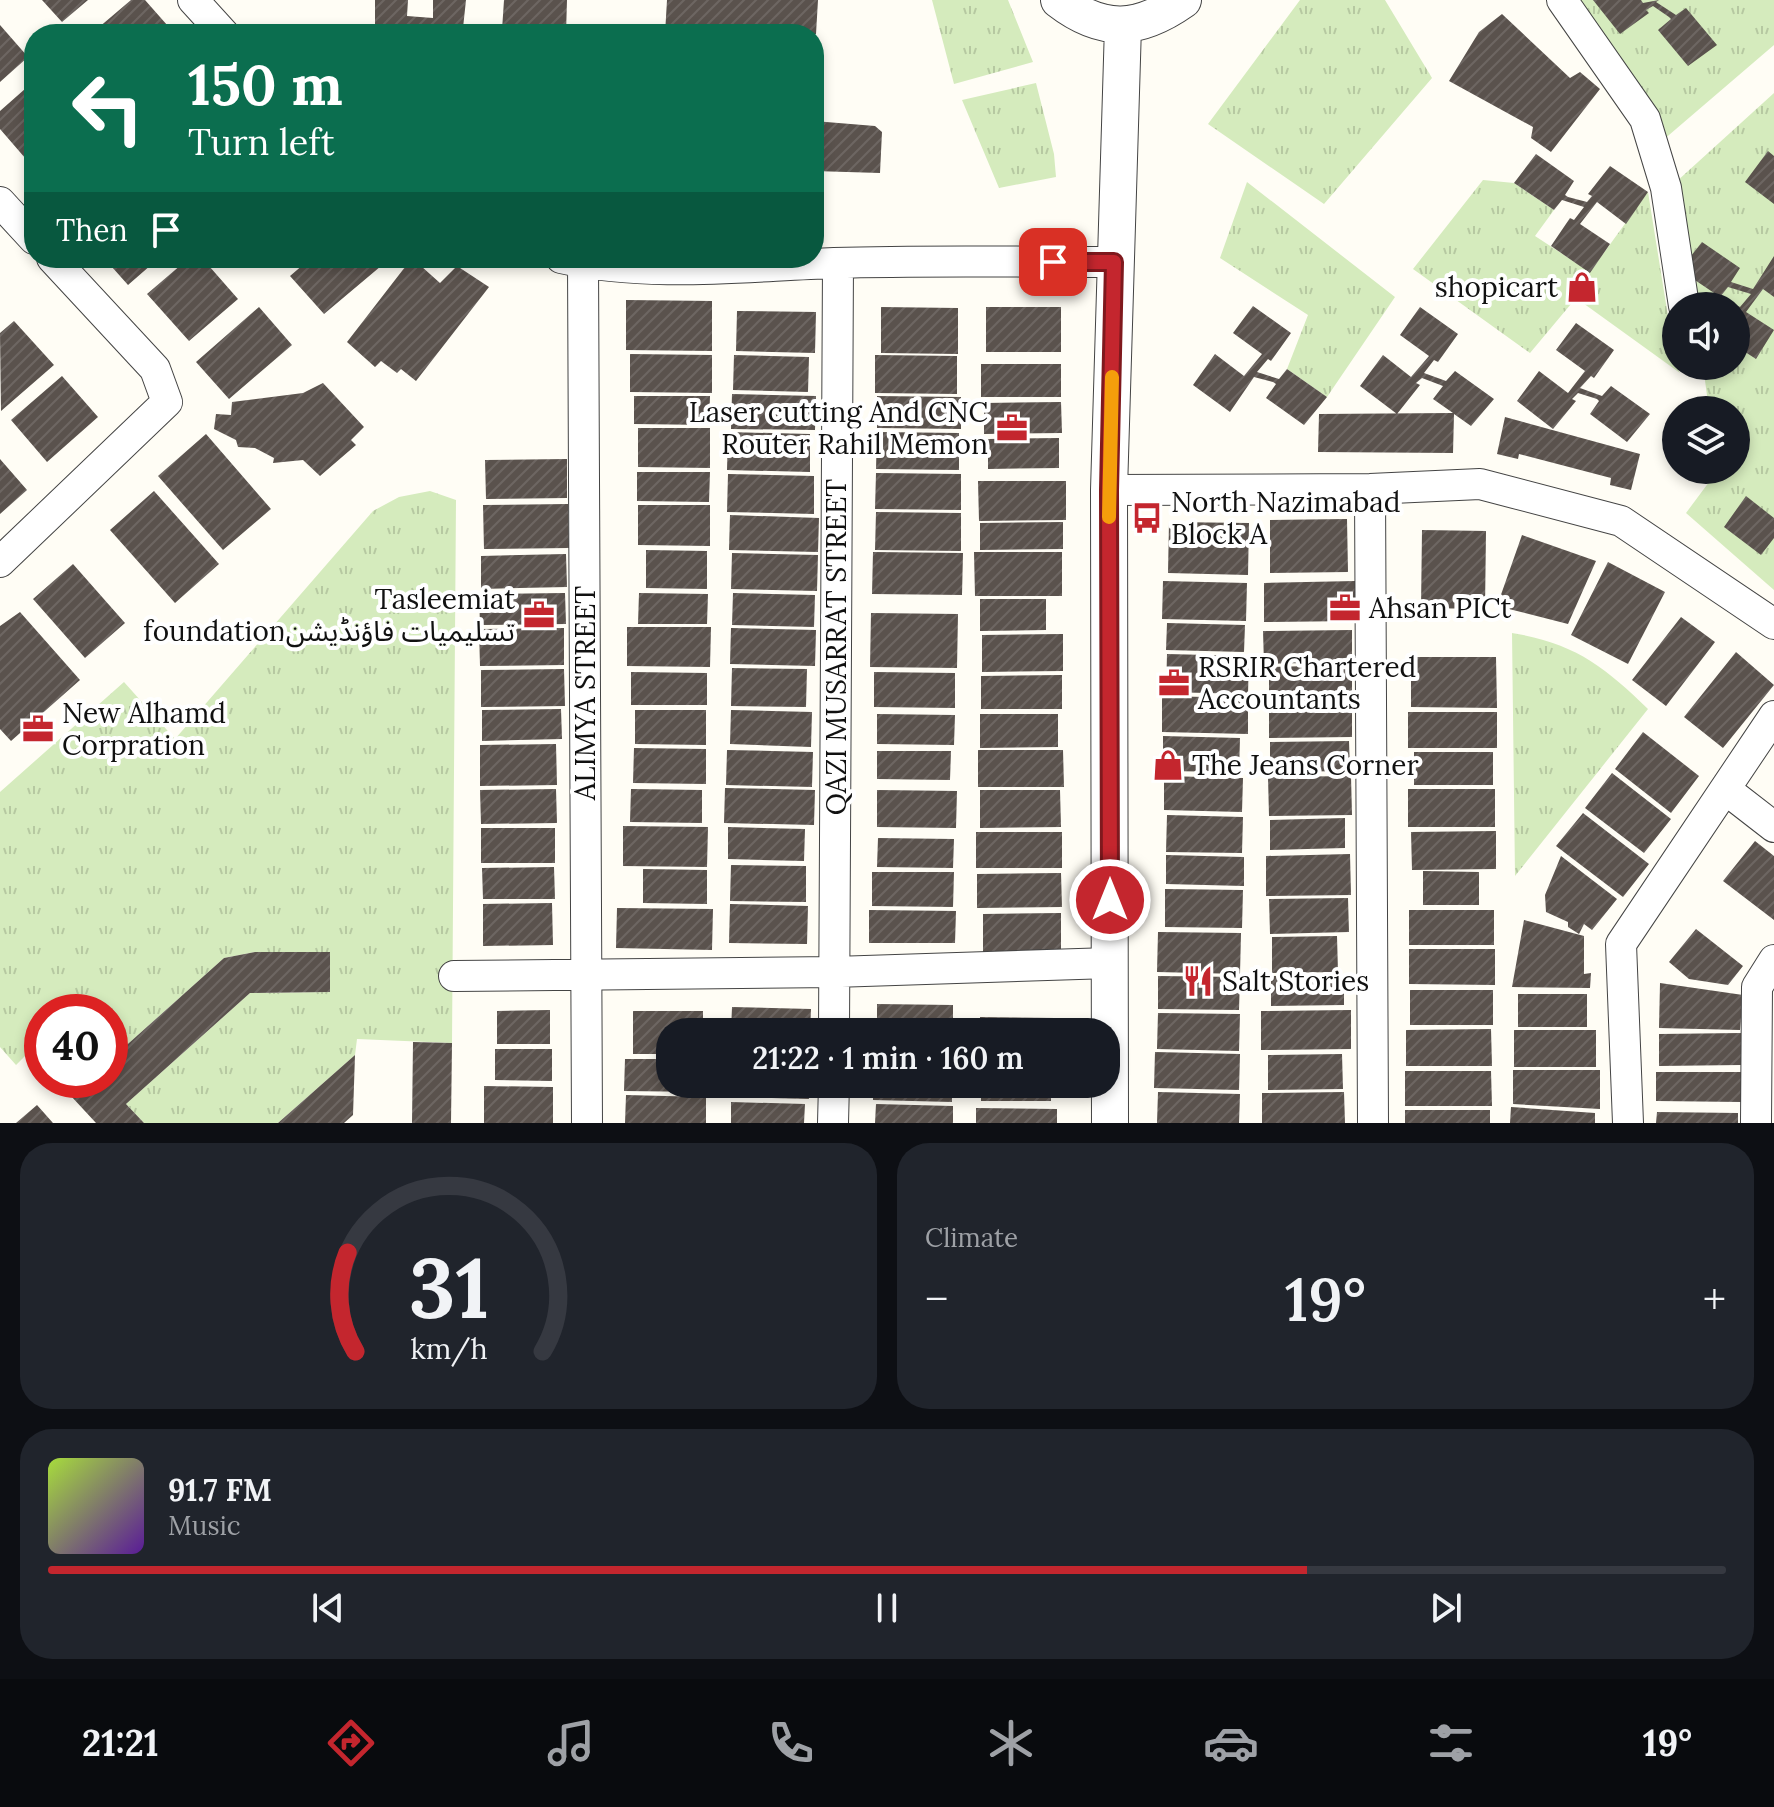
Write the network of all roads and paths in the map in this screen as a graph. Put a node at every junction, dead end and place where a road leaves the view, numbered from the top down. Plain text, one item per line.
1 (193, 0) edge
2 (1059, 0) edge
3 (1183, 0) edge
4 (1562, 0) edge
5 (215, 24) edge
6 (1123, 26) junction
7 (0, 202) edge
8 (24, 228) edge
9 (1114, 262) junction
10 (824, 263) edge
11 (838, 263) junction
12 (61, 268) edge
13 (572, 268) edge
14 (1682, 292) edge
15 (1370, 489) junction
16 (1109, 490) junction
17 (0, 562) edge
18 (1774, 624) edge
19 (1774, 716) edge
20 (1725, 789) junction
21 (1774, 827) edge
22 (1774, 960) edge
23 (1110, 963) junction
24 (834, 972) junction
25 (586, 975) junction
26 (454, 976) dead end
27 (834, 1018) edge
28 (834, 1098) edge
29 (587, 1123) edge
30 (833, 1123) edge
31 (1110, 1123) edge
32 (1373, 1123) edge
33 (1628, 1123) edge
34 (1756, 1123) edge

1 - 5 street
2 - 6 street
3 - 6 street
4 - 14 street
6 - 9 street
7 - 8 street
9 - 11 street
9 - 16 street
10 - 11 street
11 - 24 street, QAZI MUSARRAT STREET
12 - 17 street
13 - 25 street, ALIMYA STREET
15 - 16 street
15 - 18 street
15 - 32 street
16 - 23 street
19 - 20 street
20 - 21 street
20 - 33 street
22 - 34 street
23 - 24 street
23 - 31 street
24 - 25 street
24 - 27 street, QAZI MUSARRAT STREET
25 - 26 street
25 - 29 street, ALIMYA STREET
28 - 30 street

